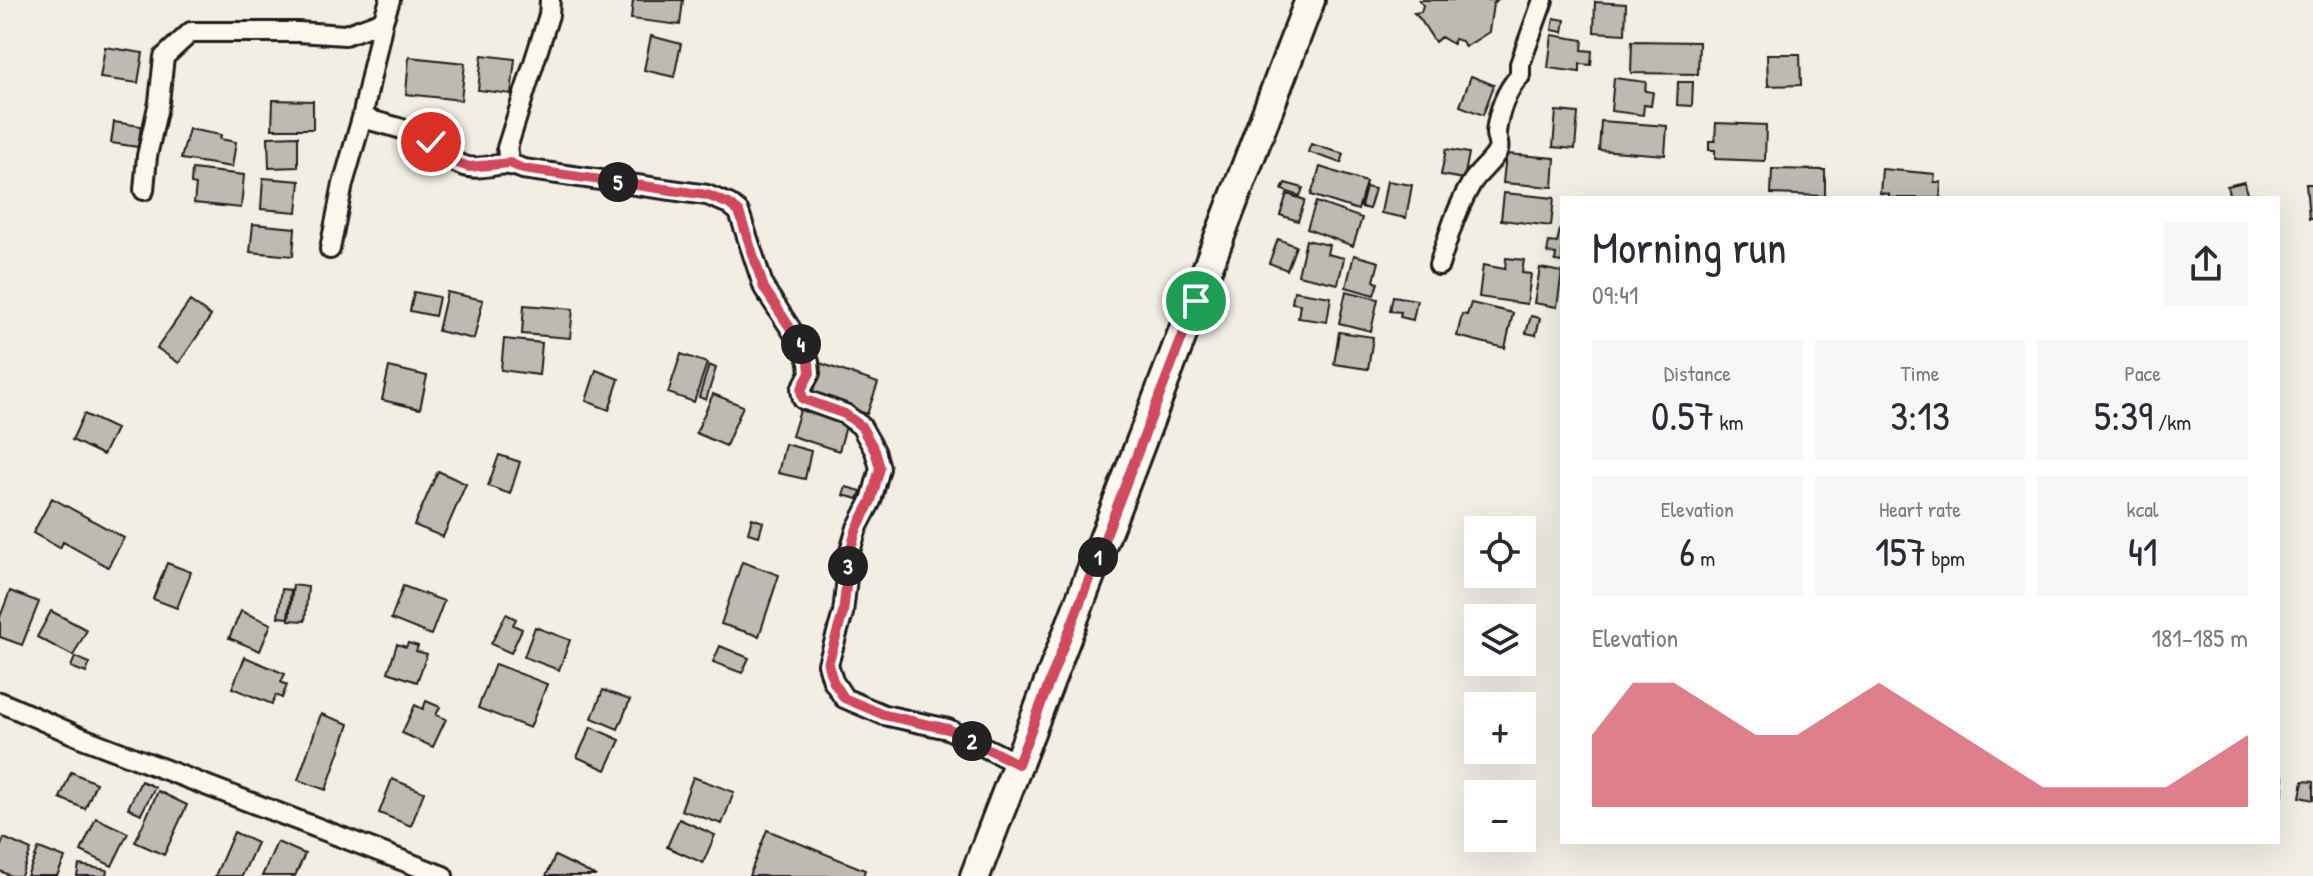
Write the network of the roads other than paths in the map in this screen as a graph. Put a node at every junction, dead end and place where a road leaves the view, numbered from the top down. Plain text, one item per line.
1 (390, 0) edge
2 (550, 0) edge
3 (1310, 0) edge
4 (1543, 0) edge
5 (383, 21) junction
6 (362, 118) junction
7 (510, 163) junction
8 (144, 190) dead end
9 (330, 249) dead end
10 (1439, 265) dead end
11 (0, 702) edge
12 (1018, 764) junction
13 (443, 876) edge
14 (975, 876) edge

1 - 5 street
2 - 7 street
3 - 12 main road
4 - 10 street
5 - 6 street
5 - 8 street
6 - 7 street
6 - 9 street
7 - 12 street
11 - 13 street
12 - 14 main road

